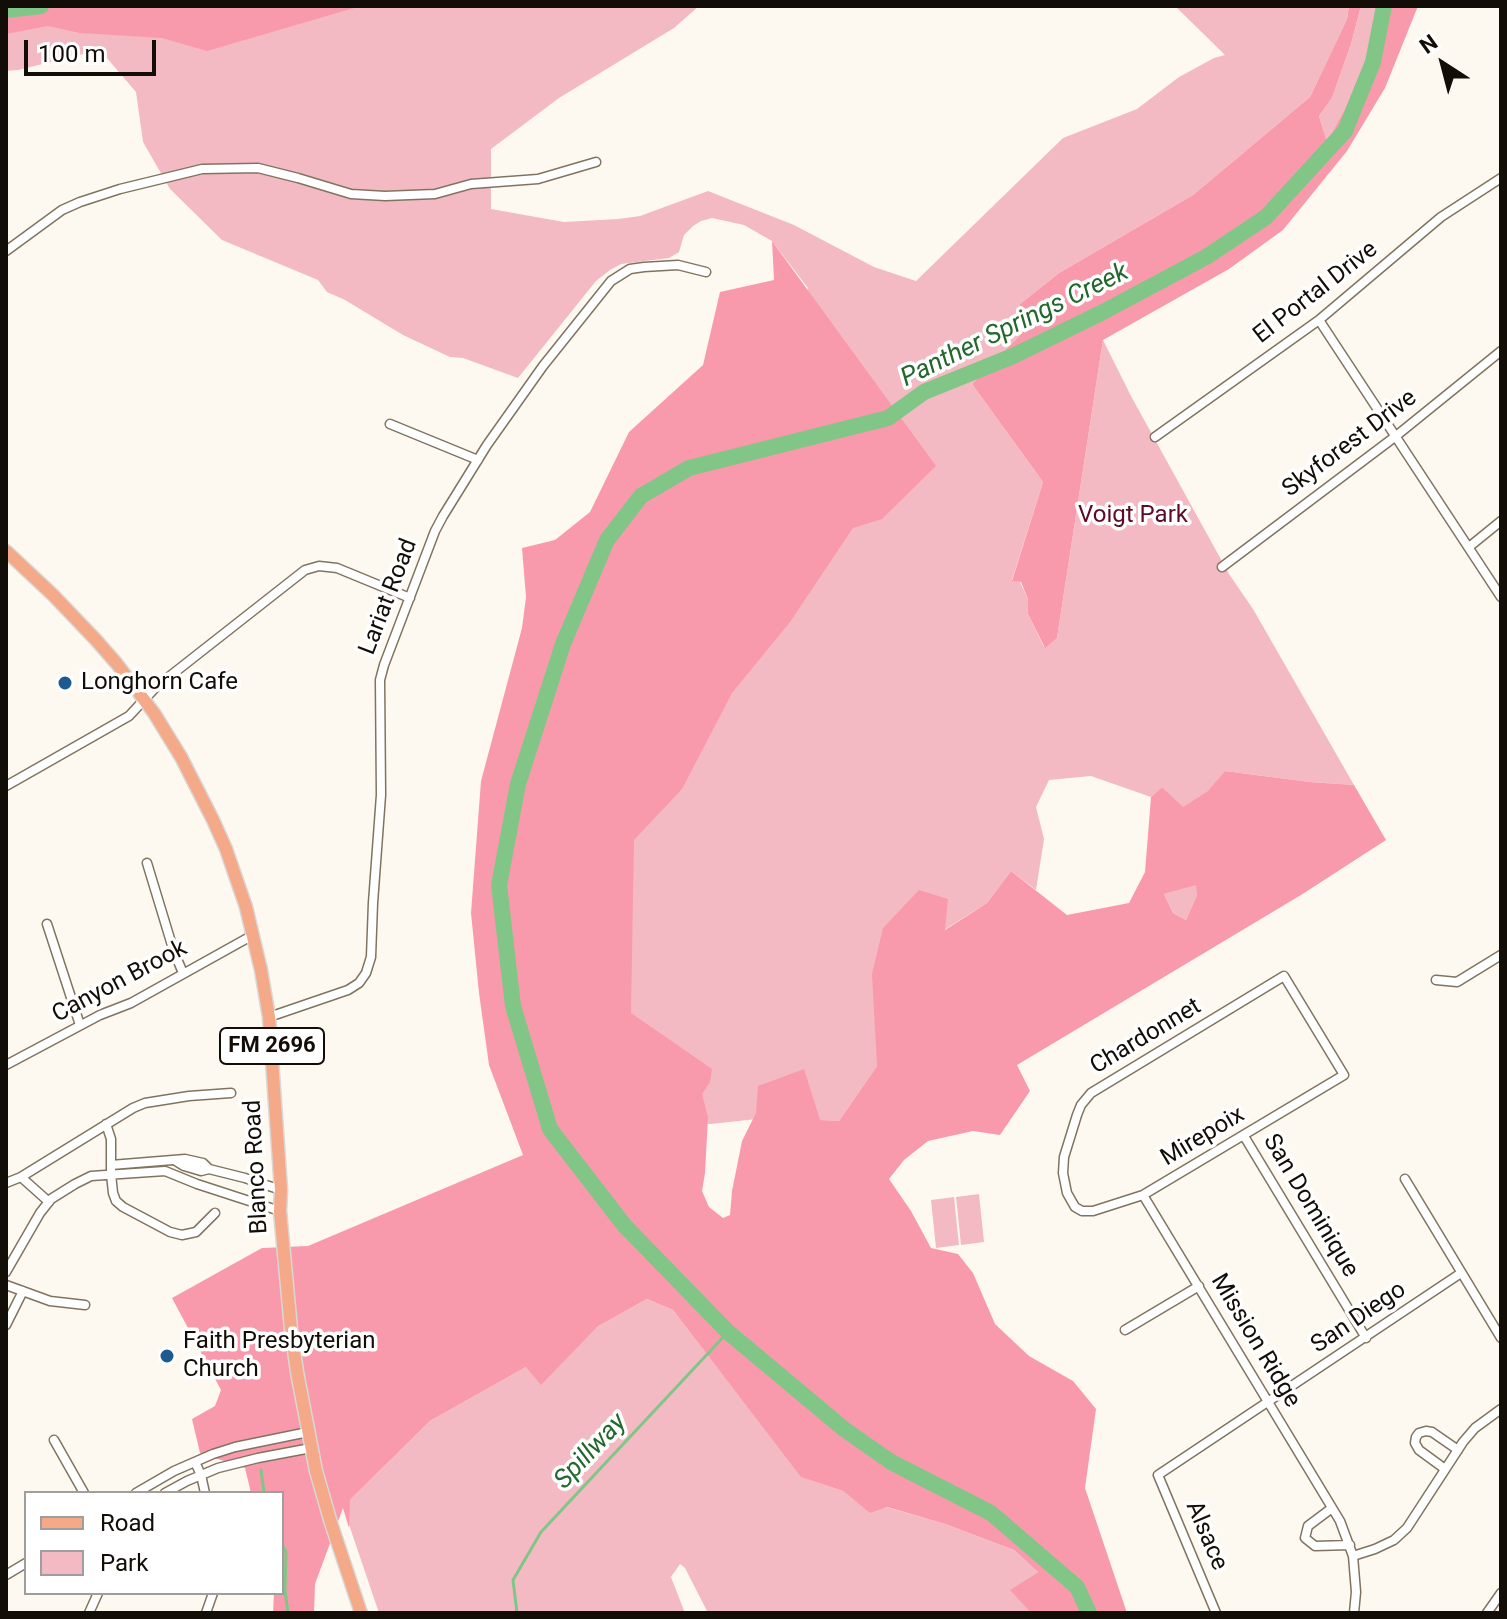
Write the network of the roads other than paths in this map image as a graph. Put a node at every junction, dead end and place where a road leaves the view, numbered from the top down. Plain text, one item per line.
1 (596, 162) dead end
2 (1501, 178) edge
3 (6, 251) edge
4 (706, 272) dead end
5 (1319, 320) junction
6 (1501, 351) edge
7 (390, 424) dead end
8 (1396, 436) junction
9 (1155, 437) dead end
10 (478, 460) junction
11 (1501, 521) edge
12 (1469, 547) junction
13 (6, 551) edge
14 (1222, 567) dead end
15 (1501, 597) edge
16 (410, 598) junction
17 (144, 698) junction
18 (6, 786) edge
19 (147, 863) dead end
20 (47, 924) dead end
21 (253, 935) junction
22 (1501, 955) edge
23 (183, 973) junction
24 (1436, 980) dead end
25 (269, 1017) junction
26 (80, 1025) junction
27 (6, 1065) edge
28 (1344, 1075) joint
29 (231, 1093) dead end
30 (106, 1124) junction
31 (1244, 1136) junction
32 (111, 1169) junction
33 (21, 1177) junction
34 (1405, 1179) dead end
35 (6, 1183) edge
36 (281, 1190) junction
37 (1143, 1195) junction
38 (49, 1202) junction
39 (1075, 1207) joint
40 (280, 1211) junction
41 (215, 1213) dead end
42 (6, 1272) edge
43 (1461, 1273) junction
44 (6, 1285) edge
45 (1199, 1286) junction
46 (23, 1291) junction
47 (85, 1305) dead end
48 (6, 1325) edge
49 (1125, 1330) dead end
50 (1366, 1338) junction
51 (1501, 1338) edge
52 (1270, 1403) junction
53 (1501, 1409) edge
54 (308, 1432) junction
55 (54, 1440) dead end
56 (311, 1448) junction
57 (1458, 1450) junction
58 (195, 1462) junction
59 (1445, 1469) junction
60 (201, 1475) junction
61 (1158, 1475) joint
62 (83, 1491) edge
63 (139, 1491) edge
64 (169, 1491) edge
65 (205, 1491) edge
66 (1332, 1508) junction
67 (1350, 1545) junction
68 (1353, 1556) junction
69 (24, 1564) edge
70 (6, 1574) edge
71 (1501, 1593) edge
72 (361, 1613) edge
73 (1216, 1613) edge
74 (1354, 1613) edge
75 (1487, 1613) edge

1 - 3 street
2 - 5 street, El Portal Drive
4 - 10 street, Lariat Road
5 - 8 street
5 - 9 street, El Portal Drive
6 - 8 street, Skyforest Drive
7 - 10 street
8 - 12 street
8 - 14 street, Skyforest Drive
10 - 16 street, Lariat Road
11 - 12 street
12 - 15 street
13 - 17 main road, Blanco Road / FM 2696
16 - 17 street
16 - 25 street, Lariat Road
17 - 18 street
17 - 21 main road, Blanco Road / FM 2696
19 - 23 street
20 - 26 street
21 - 23 street, Canyon Brook
21 - 25 main road, Blanco Road / FM 2696
22 - 24 street
23 - 26 street, Canyon Brook
25 - 36 main road, Blanco Road / FM 2696
26 - 27 street, Canyon Brook
28 - 31 street, Mirepoix
28 - 39 street, Chardonnet
29 - 30 street
30 - 32 street
30 - 33 street
31 - 37 street, Mirepoix
31 - 50 street, San Dominique
32 - 36 street
32 - 38 street
32 - 40 street
32 - 41 street
33 - 35 street
33 - 38 street
34 - 43 street
36 - 40 main road, Blanco Road / FM 2696
37 - 39 street, Mirepoix
37 - 45 street, Mission Ridge
38 - 42 street
40 - 54 main road, Blanco Road / FM 2696
43 - 50 street, San Diego
43 - 51 street
44 - 46 street
45 - 49 street
45 - 52 street, Mission Ridge
46 - 47 street
46 - 48 street
50 - 52 street, San Diego
52 - 61 street, San Diego
52 - 66 street, Mission Ridge
53 - 57 street
54 - 56 main road, Blanco Road / FM 2696
54 - 58 street
55 - 62 street
56 - 60 street
56 - 72 main road, Blanco Road / FM 2696
57 - 59 street
57 - 59 street
58 - 60 street
58 - 63 street
59 - 68 street
60 - 64 street
60 - 65 street
61 - 73 street, Alsace
66 - 67 street, Mission Ridge
66 - 67 street
67 - 68 street, Mission Ridge
68 - 74 street, Mission Ridge
69 - 70 street
71 - 75 street

